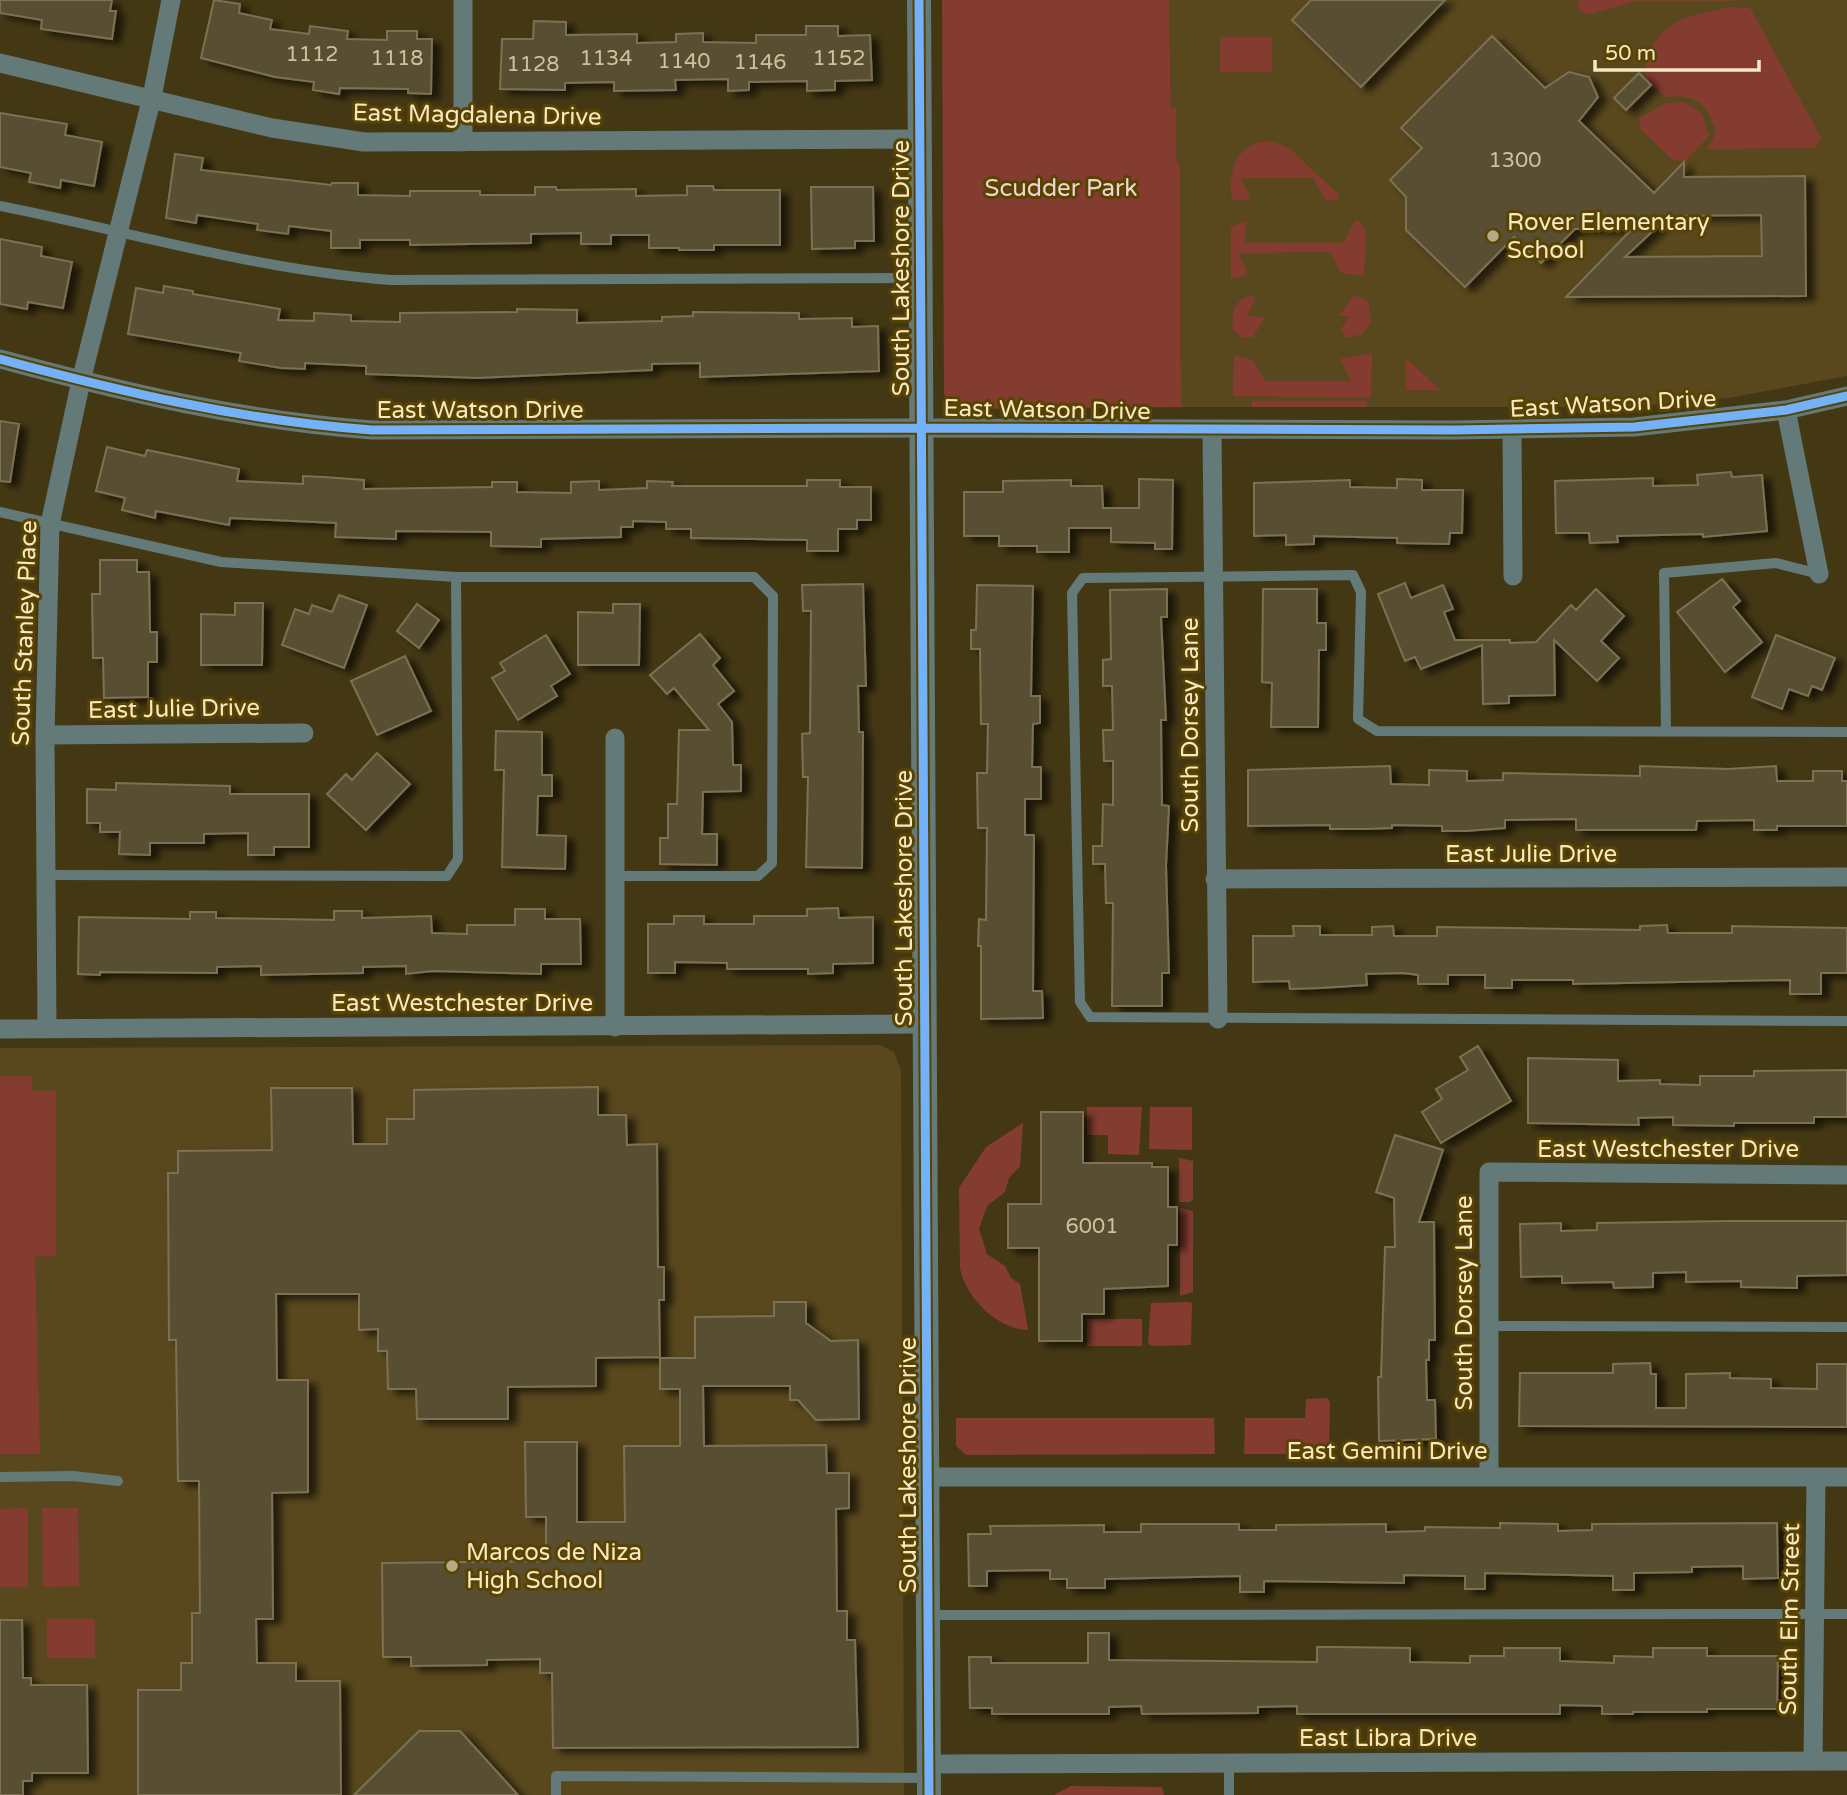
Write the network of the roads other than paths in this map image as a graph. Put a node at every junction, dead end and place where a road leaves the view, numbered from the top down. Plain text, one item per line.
1 (171, 0) edge
2 (463, 0) edge
3 (919, 0) edge
4 (0, 63) edge
5 (152, 97) junction
6 (920, 139) junction
7 (463, 142) junction
8 (0, 206) edge
9 (118, 232) junction
10 (920, 278) junction
11 (0, 359) edge
12 (81, 381) junction
13 (1847, 396) edge
14 (1786, 410) junction
15 (921, 428) junction
16 (1512, 429) junction
17 (1212, 430) junction
18 (0, 512) edge
19 (50, 524) junction
20 (1819, 574) joint
21 (1213, 576) junction
22 (1513, 576) dead end
23 (456, 578) junction
24 (1666, 732) junction
25 (1847, 732) edge
26 (304, 733) dead end
27 (45, 735) junction
28 (615, 738) dead end
29 (46, 875) junction
30 (615, 876) junction
31 (1847, 877) edge
32 (1216, 878) junction
33 (1218, 1019) junction
34 (1847, 1021) edge
35 (924, 1024) junction
36 (615, 1027) junction
37 (0, 1029) edge
38 (47, 1029) junction
39 (1489, 1172) joint
40 (1847, 1175) edge
41 (1489, 1326) junction
42 (1847, 1327) edge
43 (1489, 1475) junction
44 (0, 1477) edge
45 (927, 1477) junction
46 (1816, 1477) junction
47 (1847, 1477) edge
48 (118, 1480) dead end
49 (1815, 1614) junction
50 (1847, 1614) edge
51 (928, 1615) junction
52 (1813, 1761) junction
53 (1847, 1761) edge
54 (1229, 1763) junction
55 (929, 1779) edge
56 (556, 1795) edge
57 (1229, 1795) edge

1 - 5 street, South Stanley Place
2 - 7 street
3 - 6 street, South Lakeshore Drive
4 - 5 street, East Magdalena Drive
5 - 7 street, East Magdalena Drive
5 - 9 street, South Stanley Place
6 - 7 street, East Magdalena Drive
6 - 10 street, South Lakeshore Drive
8 - 9 lane
9 - 10 lane
9 - 12 street, South Stanley Place
10 - 15 street, South Lakeshore Drive
11 - 12 street, East Watson Drive
12 - 15 street, East Watson Drive
12 - 19 street, South Stanley Place
13 - 14 street, East Watson Drive
14 - 16 street, East Watson Drive
14 - 20 street
15 - 17 street, East Watson Drive
15 - 35 street, South Lakeshore Drive
16 - 17 street, East Watson Drive
16 - 22 street, East Watson Drive
17 - 21 street, South Dorsey Lane
18 - 19 lane
19 - 23 lane
19 - 27 street, South Stanley Place
20 - 24 lane
21 - 24 lane
21 - 32 street, South Dorsey Lane
21 - 33 lane
23 - 29 lane
23 - 30 lane
24 - 25 lane
26 - 27 street, East Julie Drive
27 - 29 street, South Stanley Place
28 - 30 street
29 - 38 street, South Stanley Place
30 - 36 street
31 - 32 street, East Julie Drive
32 - 33 street, South Dorsey Lane
33 - 34 lane
35 - 36 street, East Westchester Drive
35 - 45 street, South Lakeshore Drive
36 - 38 street, East Westchester Drive
37 - 38 street, East Westchester Drive
39 - 40 street, East Westchester Drive
39 - 41 street, South Dorsey Lane
41 - 42 lane
41 - 43 street, South Dorsey Lane
43 - 45 street, East Gemini Drive
43 - 46 street, East Gemini Drive
44 - 48 lane
45 - 51 street, South Lakeshore Drive
46 - 47 street, East Gemini Drive
46 - 49 street, South Elm Street
49 - 50 lane
49 - 51 lane
49 - 52 street, South Elm Street
51 - 55 street, South Lakeshore Drive
52 - 53 street, East Libra Drive
52 - 54 street, East Libra Drive
54 - 55 street, East Libra Drive
54 - 57 lane
55 - 56 lane

